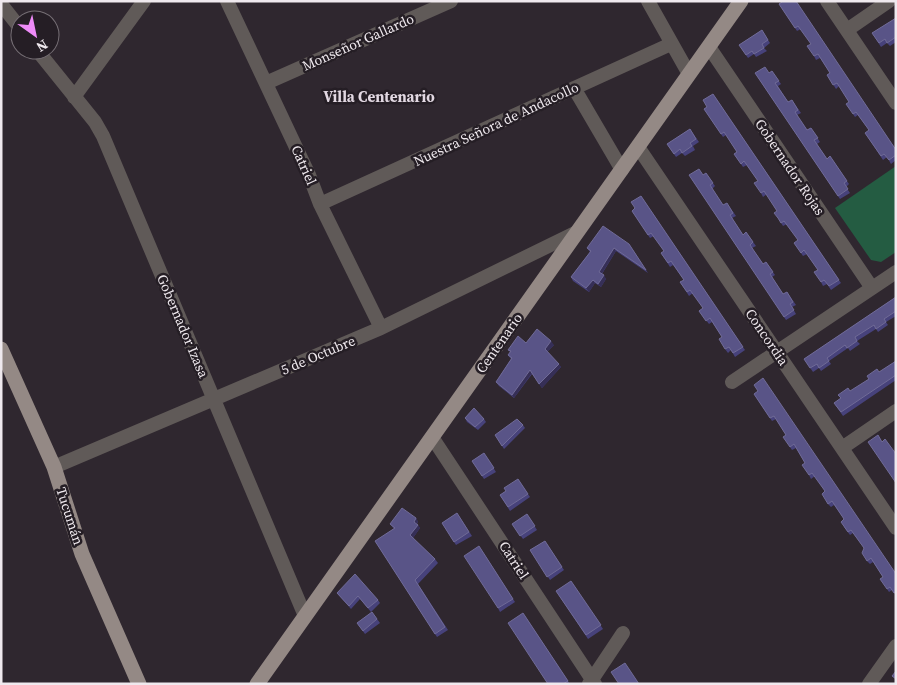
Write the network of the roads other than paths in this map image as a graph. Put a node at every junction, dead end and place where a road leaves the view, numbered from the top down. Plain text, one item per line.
1 (144, 1) edge
2 (227, 1) edge
3 (451, 1) edge
4 (648, 1) edge
5 (741, 1) edge
6 (828, 1) edge
7 (889, 1) edge
8 (1, 4) edge
9 (10, 15) edge
10 (847, 30) junction
11 (671, 44) junction
12 (709, 47) junction
13 (45, 60) edge
14 (689, 74) junction
15 (266, 83) junction
16 (574, 88) junction
17 (74, 97) junction
18 (896, 103) edge
19 (638, 147) junction
20 (622, 170) junction
21 (320, 204) junction
22 (577, 232) junction
23 (896, 272) edge
24 (872, 288) junction
25 (381, 328) junction
26 (1, 349) edge
27 (777, 352) junction
28 (732, 382) dead end
29 (214, 399) junction
30 (896, 411) edge
31 (432, 437) junction
32 (842, 448) junction
33 (54, 467) junction
34 (896, 528) edge
35 (305, 616) junction
36 (623, 633) dead end
37 (896, 646) edge
38 (592, 682) edge
39 (139, 684) edge
40 (257, 684) edge
41 (869, 684) edge

1 - 17 street
2 - 15 street, Catriel
3 - 15 street, Monseñor Gallardo
4 - 11 street
5 - 12 main road, Centenario
6 - 10 street
7 - 10 street
8 - 9 street
10 - 18 street
11 - 14 street
11 - 16 street, Nuestra Señora de Andacollo
12 - 14 main road, Centenario
12 - 24 street, Gobernador Rojas
13 - 17 street, Gobernador Izasa
14 - 19 main road, Centenario
15 - 21 street, Catriel
16 - 20 street
16 - 21 street, Nuestra Señora de Andacollo
17 - 29 street, Gobernador Izasa
19 - 20 main road, Centenario
19 - 27 street, Concordia
20 - 22 main road, Centenario
21 - 25 street, Catriel
22 - 25 street, 5 de Octubre
22 - 31 main road, Centenario
23 - 24 street
24 - 27 street
25 - 29 street, 5 de Octubre
26 - 33 main road, Tucumán
27 - 28 street
27 - 32 street, Concordia
29 - 33 street, 5 de Octubre
29 - 35 street, Gobernador Izasa
30 - 32 street
31 - 35 main road, Centenario
31 - 38 street, Catriel
32 - 34 street, Concordia
33 - 39 main road, Tucumán
35 - 40 main road, Centenario
36 - 38 street
37 - 41 street

